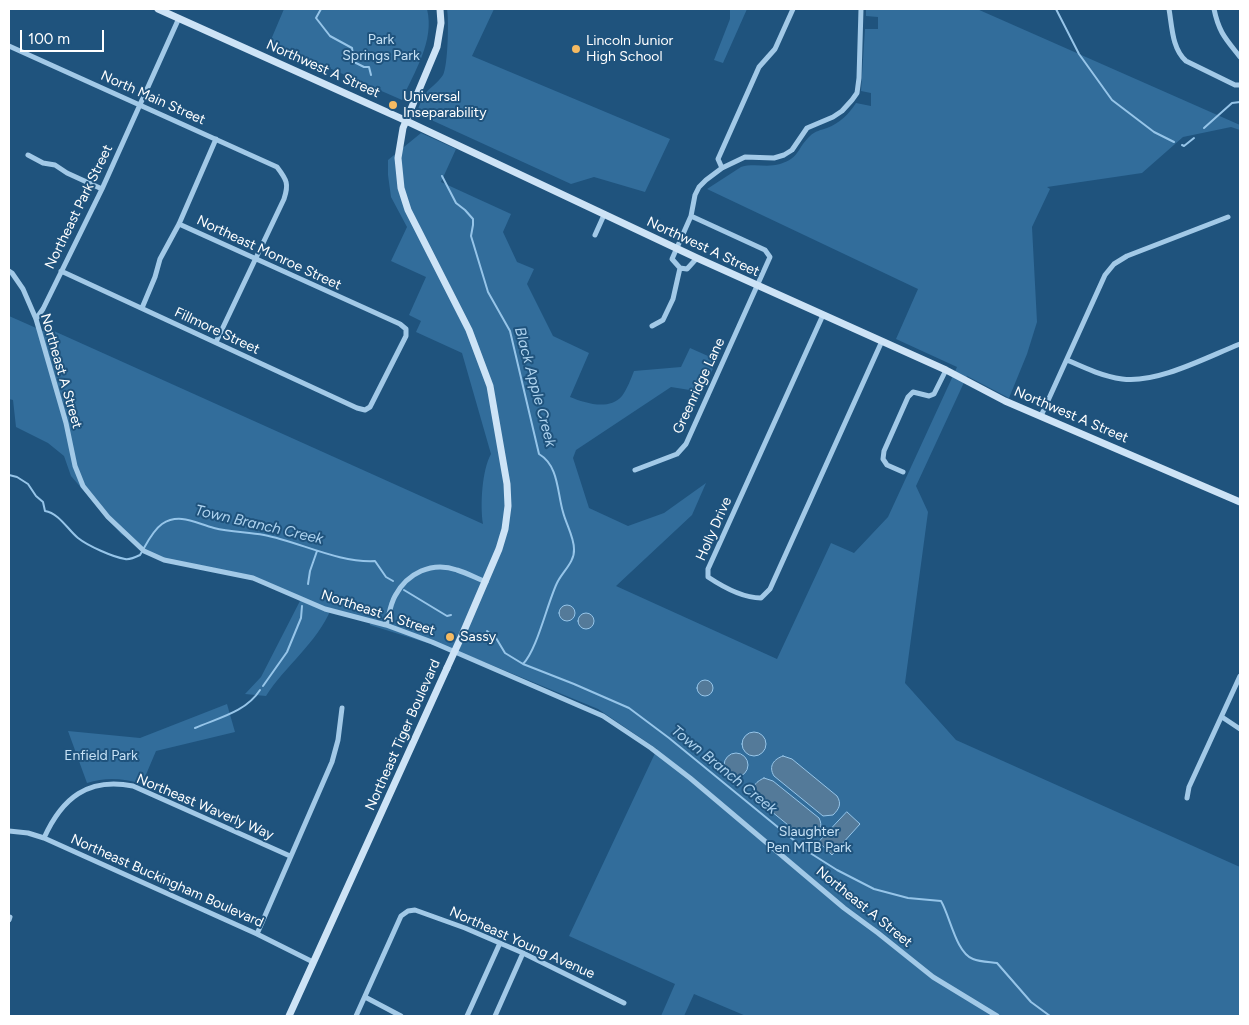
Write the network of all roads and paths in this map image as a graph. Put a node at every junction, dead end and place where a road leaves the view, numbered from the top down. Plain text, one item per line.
1 (158, 9) edge
2 (440, 9) edge
3 (794, 9) edge
4 (861, 9) edge
5 (1169, 9) edge
6 (1214, 9) edge
7 (178, 18) junction
8 (9, 46) edge
9 (1240, 58) edge
10 (1240, 86) edge
11 (141, 104) junction
12 (405, 121) junction
13 (216, 139) junction
14 (28, 155) dead end
15 (722, 168) junction
16 (102, 189) junction
17 (604, 215) junction
18 (691, 216) junction
19 (1228, 217) dead end
20 (179, 224) junction
21 (595, 235) dead end
22 (676, 248) junction
23 (697, 258) junction
24 (256, 260) junction
25 (680, 268) junction
26 (9, 270) edge
27 (61, 270) junction
28 (756, 285) junction
29 (142, 308) junction
30 (824, 315) junction
31 (36, 319) junction
32 (652, 326) dead end
33 (882, 341) junction
34 (216, 342) junction
35 (1240, 344) edge
36 (1067, 360) junction
37 (946, 370) junction
38 (365, 410) joint
39 (1041, 416) junction
40 (635, 470) dead end
41 (903, 472) dead end
42 (1240, 502) edge
43 (486, 582) junction
44 (386, 625) junction
45 (1240, 676) edge
46 (342, 708) dead end
47 (1222, 717) junction
48 (1240, 728) edge
49 (1187, 798) dead end
50 (9, 831) edge
51 (44, 838) junction
52 (290, 856) junction
53 (257, 934) junction
54 (500, 943) junction
55 (523, 953) junction
56 (313, 962) junction
57 (365, 997) junction
58 (624, 1003) dead end
59 (289, 1016) edge
60 (356, 1016) edge
61 (401, 1016) edge
62 (467, 1016) edge
63 (495, 1016) edge
64 (997, 1016) edge

1 - 7 street, Northwest A Street
2 - 12 street, Northeast Tiger Boulevard
3 - 15 street
4 - 15 street
5 - 10 street
6 - 9 street
7 - 11 street, Northeast Park Street
7 - 12 street, Northwest A Street
8 - 11 street, North Main Street
11 - 13 street, North Main Street
11 - 16 street, Northeast Park Street
12 - 17 street, Northwest A Street
12 - 43 street, Northeast Tiger Boulevard
13 - 20 street, Northeast Monroe Street
13 - 24 street, North Main Street
14 - 16 street
15 - 18 street
16 - 27 street, Northeast Park Street
17 - 21 street
17 - 22 street, Northwest A Street
18 - 22 street
18 - 28 street, Greenridge Lane
19 - 36 street
20 - 24 street, Northeast Monroe Street
20 - 29 street
22 - 23 street, Northwest A Street
22 - 25 street
23 - 25 street
23 - 28 street, Northwest A Street
24 - 34 street
24 - 38 street, Northeast Monroe Street
25 - 32 street
26 - 31 street, Northeast A Street
27 - 29 street, Fillmore Street
27 - 31 street, Northeast Park Street
28 - 30 street, Northwest A Street
28 - 40 street, Greenridge Lane
29 - 34 street, Fillmore Street
30 - 33 street, Northwest A Street
30 - 33 street, Holly Drive
31 - 44 street, Northeast A Street
33 - 37 street, Northwest A Street
34 - 38 street, Fillmore Street
35 - 36 street
36 - 39 street
37 - 39 street, Northwest A Street
37 - 41 street
39 - 42 street, Northwest A Street
43 - 44 street
43 - 56 street, Northeast Tiger Boulevard, bridge
44 - 64 street, Northeast A Street
45 - 47 street
46 - 52 street
47 - 48 street
47 - 49 street
50 - 51 street, Northeast Buckingham Boulevard
51 - 52 street, Northeast Waverly Way
51 - 53 street, Northeast Buckingham Boulevard
52 - 53 street
53 - 56 street, Northeast Buckingham Boulevard
54 - 55 street, Northeast Young Avenue
54 - 57 street, Northeast Young Avenue
54 - 62 street
55 - 58 street, Northeast Young Avenue
55 - 63 street
56 - 59 street, Northeast Tiger Boulevard
57 - 60 street
57 - 61 street

